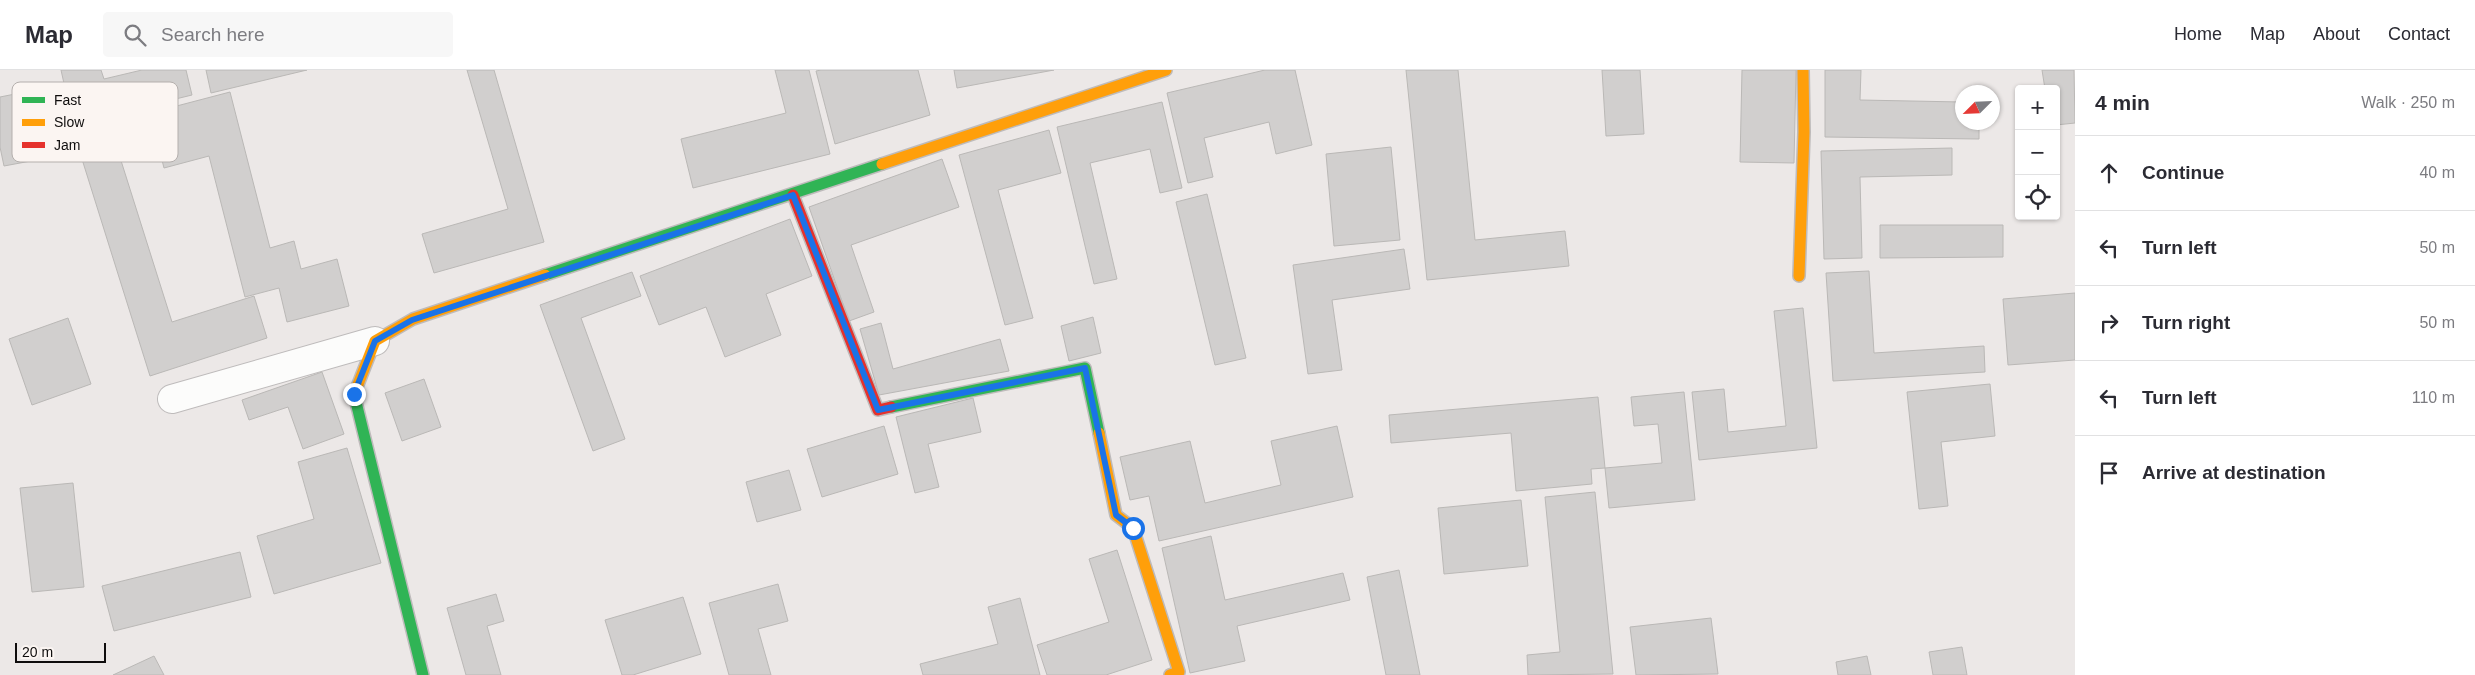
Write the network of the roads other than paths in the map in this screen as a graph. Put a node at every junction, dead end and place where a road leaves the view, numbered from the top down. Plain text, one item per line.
1 (1166, 70) edge
2 (1803, 70) edge
3 (793, 195) junction
4 (1799, 276) dead end
5 (375, 341) junction
6 (172, 399) dead end
7 (423, 675) edge
8 (1170, 675) edge

1 - 3 street
2 - 4 street
3 - 5 street
3 - 8 street
5 - 6 street
5 - 7 street

